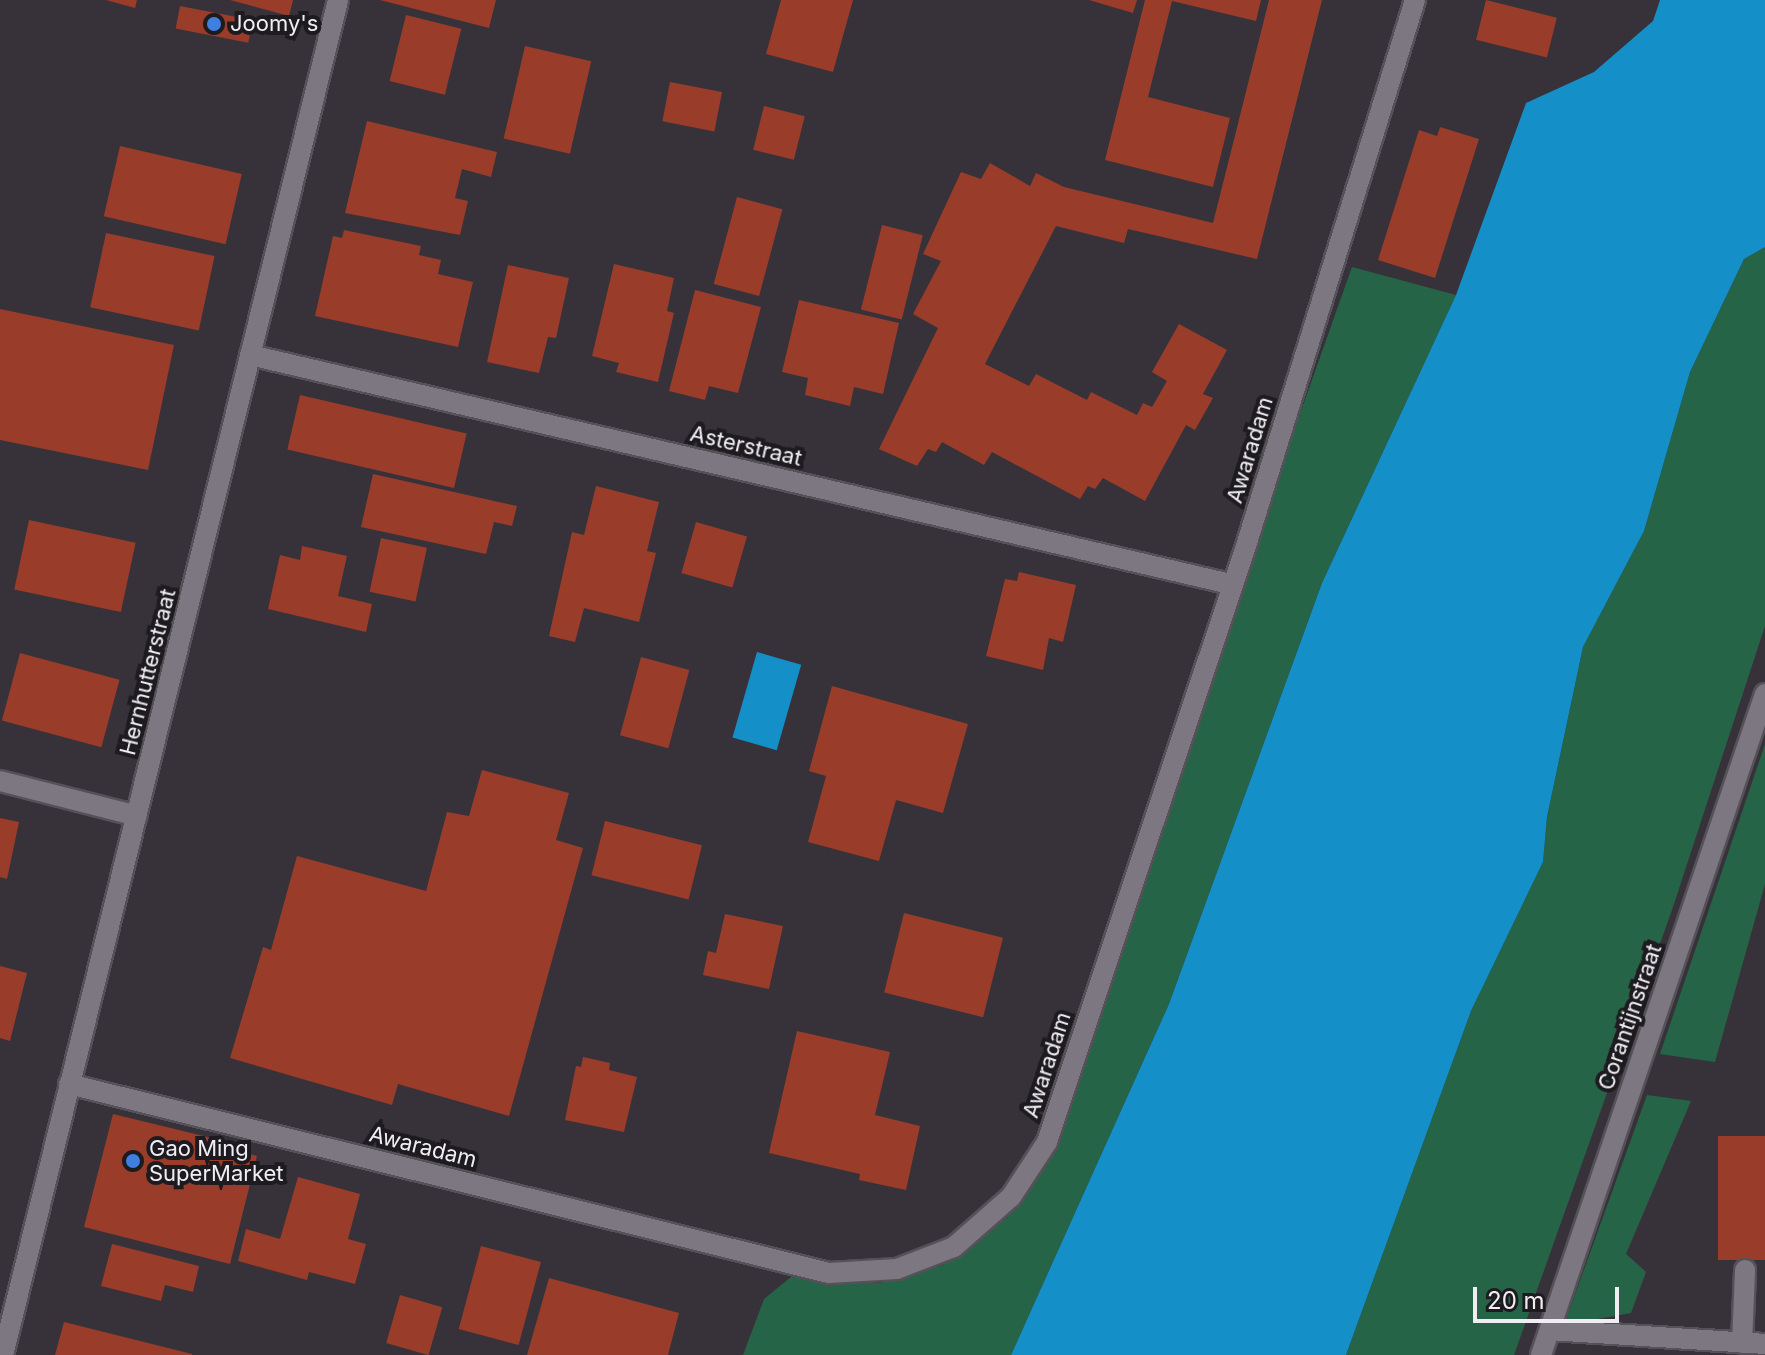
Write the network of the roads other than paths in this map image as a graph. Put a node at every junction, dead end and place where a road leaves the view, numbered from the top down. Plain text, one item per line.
1 (338, 0) edge
2 (1415, 0) edge
3 (250, 355) junction
4 (1230, 584) junction
5 (1765, 694) edge
6 (0, 781) edge
7 (137, 816) junction
8 (69, 1084) junction
9 (1745, 1270) dead end
10 (1550, 1330) junction
11 (1754, 1346) edge
12 (3, 1355) edge
13 (1541, 1355) edge

1 - 3 street, Hernhutterstraat
2 - 4 street, Awaradam
3 - 4 street, Asterstraat
3 - 7 street, Hernhutterstraat
4 - 8 street, Awaradam
5 - 10 street, Corantijnstraat
6 - 7 street
7 - 8 street, Hernhutterstraat
8 - 12 street, Hernhutterstraat
9 - 11 street
10 - 11 street
10 - 13 street, Corantijnstraat

